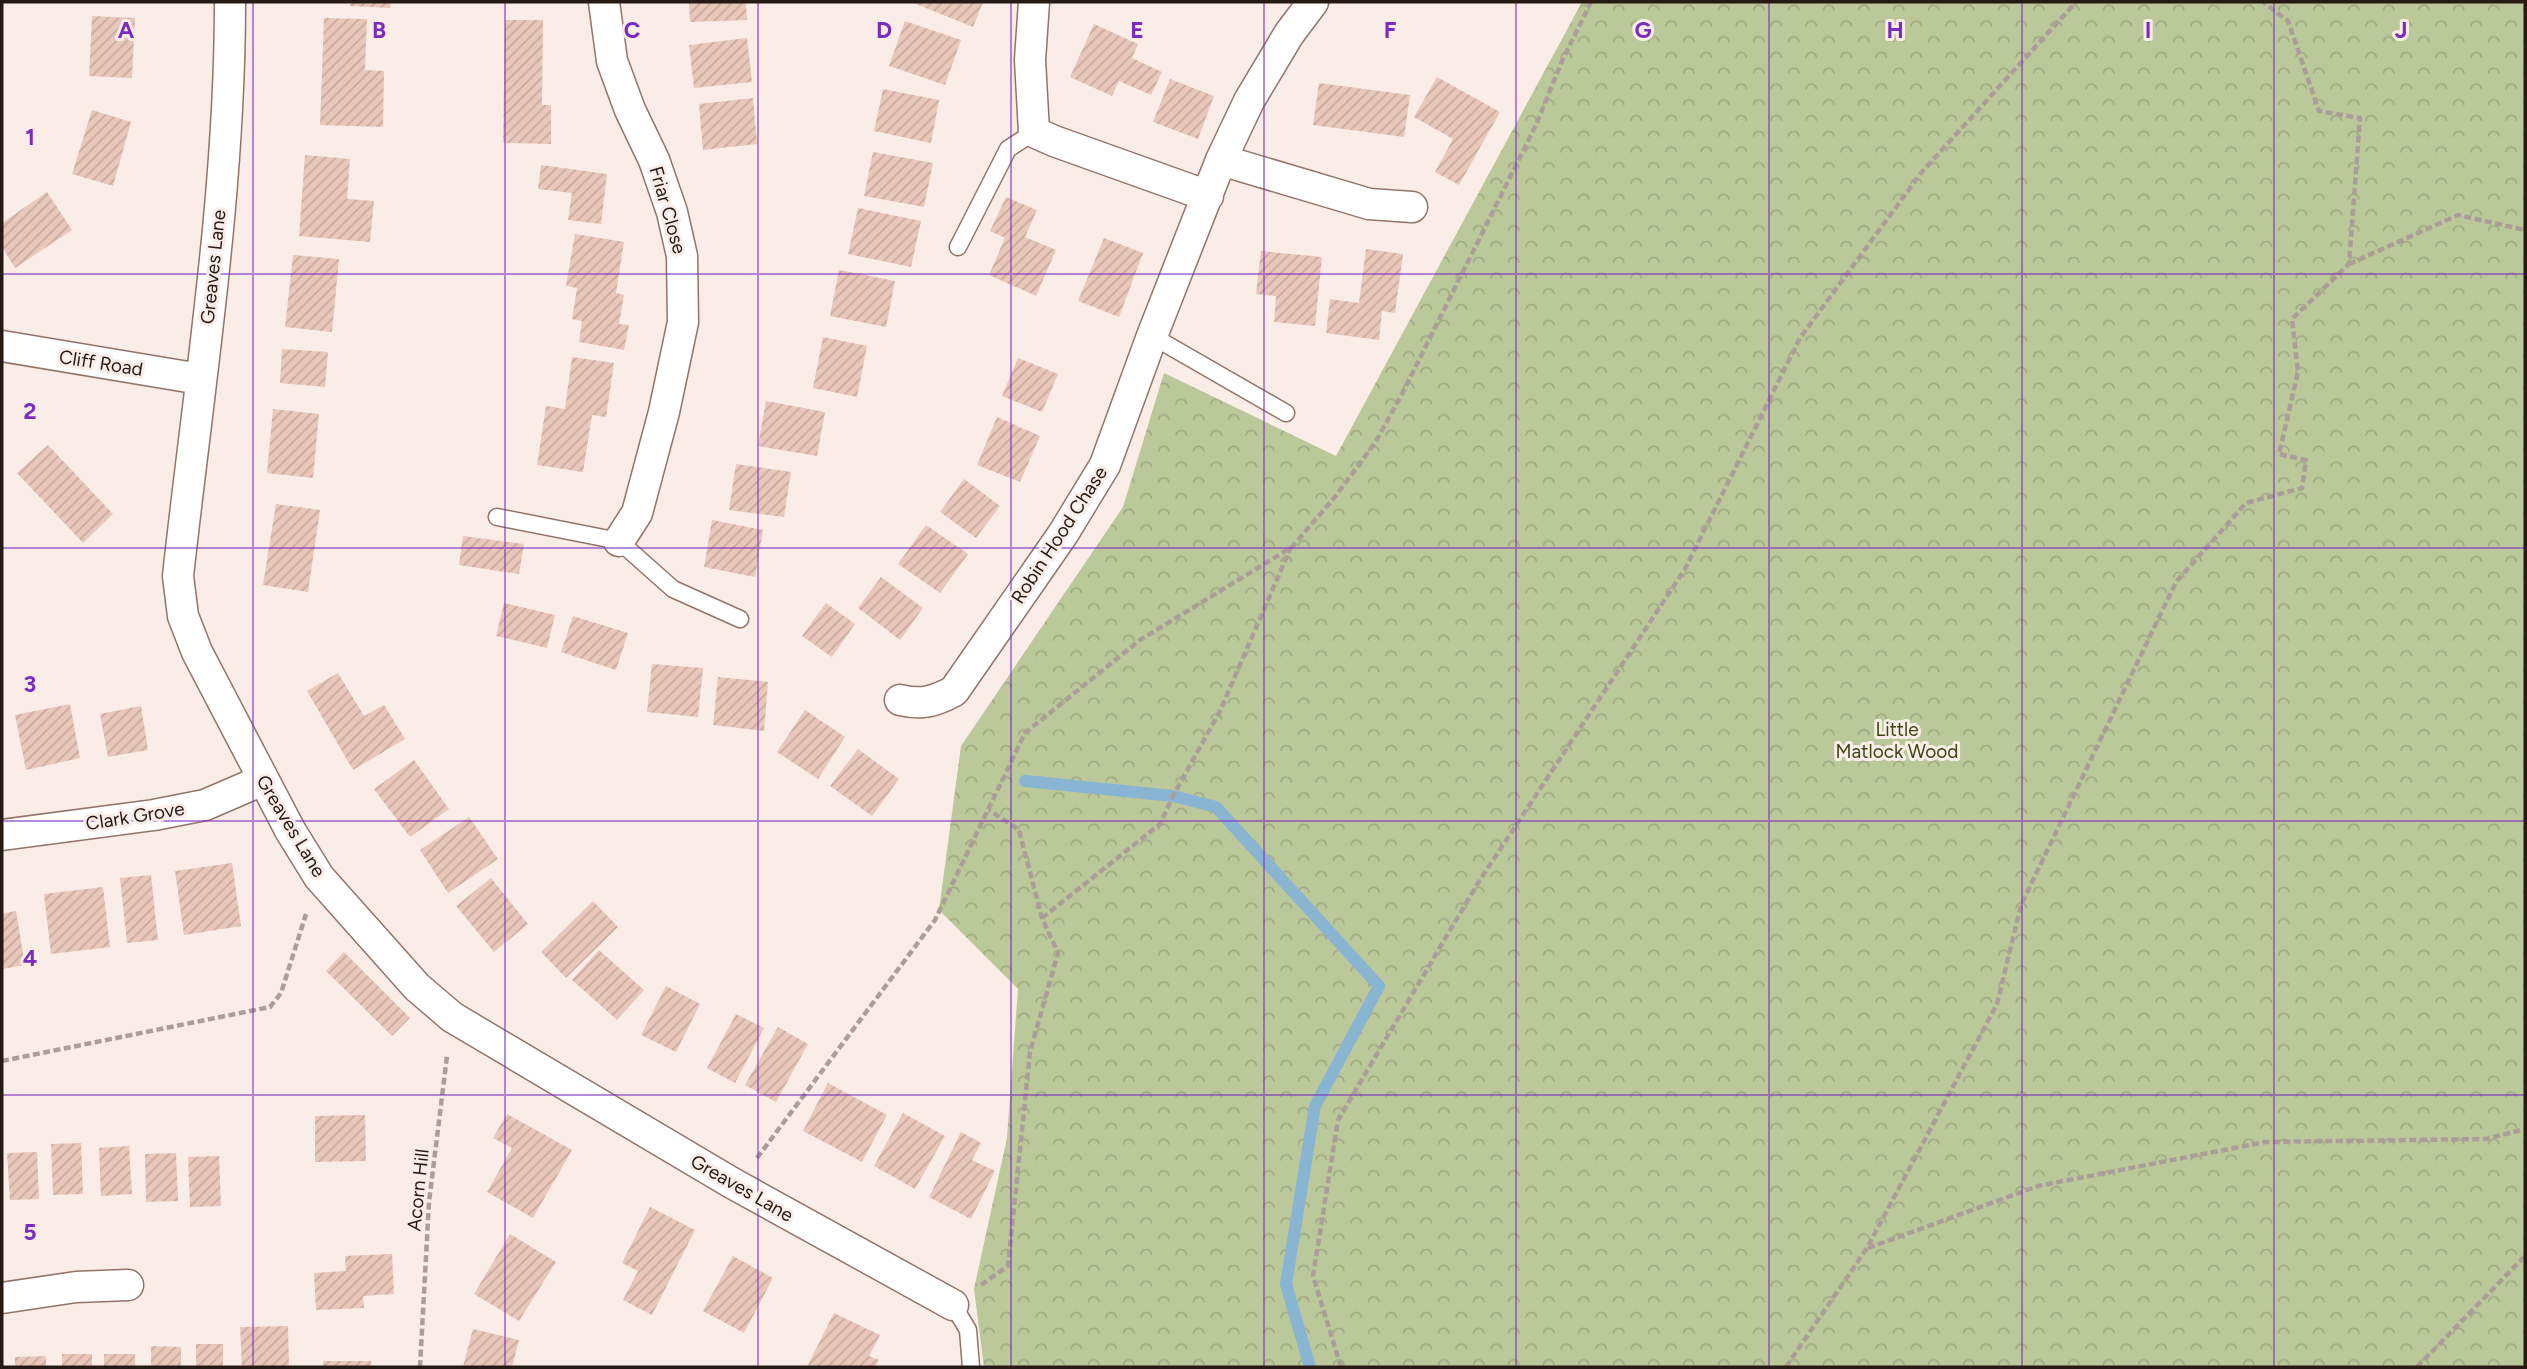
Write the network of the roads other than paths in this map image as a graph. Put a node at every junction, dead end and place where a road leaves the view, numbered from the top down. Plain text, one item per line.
1 (230, 2) edge
2 (604, 2) edge
3 (1034, 2) edge
4 (1313, 2) edge
5 (1034, 132) junction
6 (1221, 160) junction
7 (1208, 196) junction
8 (1412, 207) dead end
9 (958, 247) dead end
10 (1152, 335) junction
11 (2, 346) edge
12 (200, 379) junction
13 (1286, 413) dead end
14 (497, 517) dead end
15 (619, 541) junction
16 (740, 619) dead end
17 (900, 701) dead end
18 (263, 780) junction
19 (2, 835) edge
20 (128, 1285) dead end
21 (2, 1298) edge
22 (953, 1305) joint
23 (971, 1367) edge

1 - 12 street, Greaves Lane
2 - 15 street, Friar Close
3 - 5 street
4 - 6 street, Robin Hood Chase
5 - 7 street
5 - 9 lane
6 - 7 street, Robin Hood Chase
6 - 8 street
7 - 10 street, Robin Hood Chase
10 - 13 lane
10 - 17 street, Robin Hood Chase
11 - 12 street, Cliff Road
12 - 18 street, Greaves Lane
14 - 15 lane
15 - 16 lane
18 - 19 street, Clark Grove
18 - 22 street, Greaves Lane
20 - 21 street
22 - 23 lane

